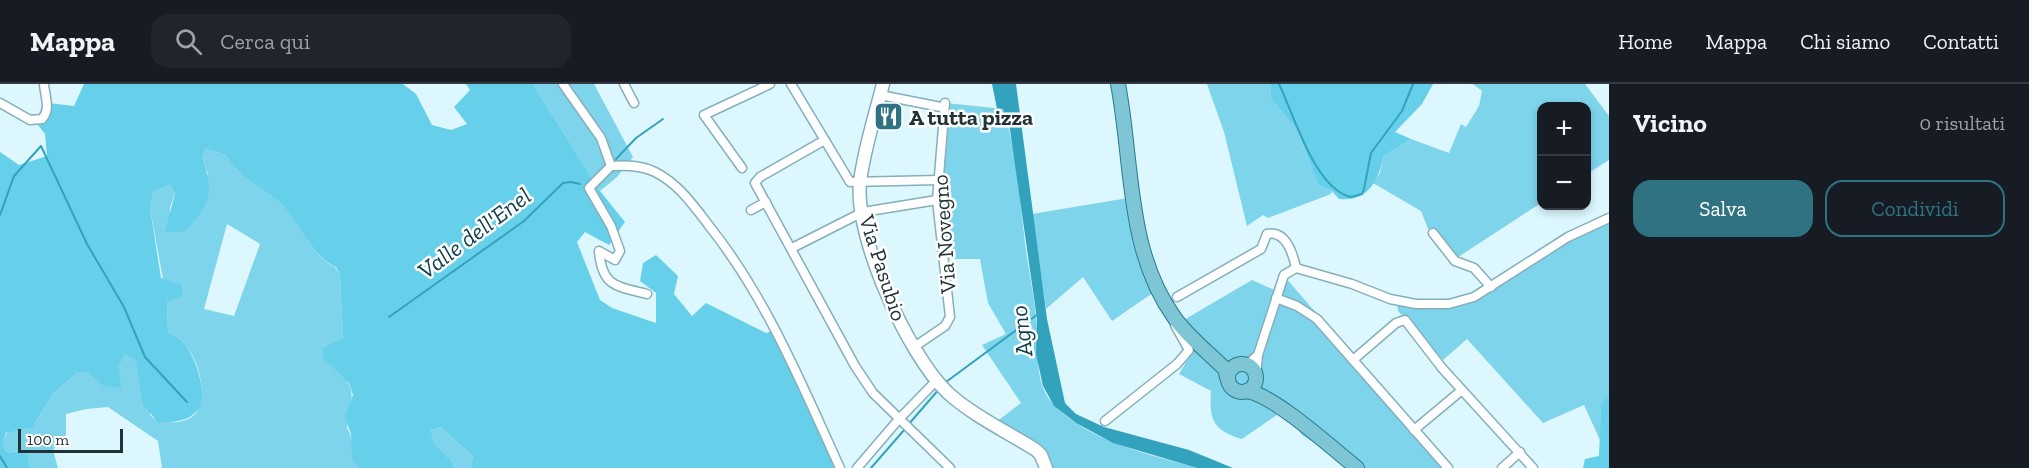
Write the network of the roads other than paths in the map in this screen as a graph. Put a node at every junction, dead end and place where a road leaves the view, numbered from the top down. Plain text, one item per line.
1 (44, 84) edge
2 (563, 84) edge
3 (624, 84) edge
4 (770, 84) edge
5 (791, 84) edge
6 (1118, 84) edge
7 (882, 89) edge
8 (0, 103) edge
9 (634, 103) dead end
10 (824, 141) junction
11 (611, 166) junction
12 (742, 168) dead end
13 (939, 180) junction
14 (860, 182) junction
15 (937, 200) junction
16 (766, 202) junction
17 (751, 210) dead end
18 (862, 212) junction
19 (1609, 218) edge
20 (1432, 233) dead end
21 (792, 248) junction
22 (1296, 268) junction
23 (1491, 287) junction
24 (647, 294) dead end
25 (1177, 297) dead end
26 (1276, 298) junction
27 (1178, 323) junction
28 (1201, 346) junction
29 (914, 347) junction
30 (1258, 354) junction
31 (1353, 360) junction
32 (1240, 364) junction
33 (1227, 377) junction
34 (1253, 383) junction
35 (941, 385) junction
36 (1462, 390) junction
37 (901, 420) junction
38 (1105, 421) dead end
39 (1414, 430) junction
40 (1520, 452) junction
41 (840, 468) edge
42 (857, 468) edge
43 (950, 468) edge
44 (1046, 468) edge
45 (1357, 468) edge
46 (1448, 468) edge
47 (1502, 468) edge
48 (1533, 468) edge

1 - 8 street
2 - 11 street
3 - 9 street
4 - 12 street
5 - 10 street, Via Pasubio
6 - 27 main road
7 - 13 street, Via Novegno
7 - 14 main road, Via Pasubio
10 - 14 street, Via Pasubio
10 - 16 street
11 - 24 street
11 - 41 street
13 - 14 street, Via Pasubio
13 - 15 street, Via Novegno
14 - 18 main road, Via Pasubio
15 - 18 street
15 - 29 street, Via Novegno
16 - 17 street
16 - 21 street
18 - 21 street
18 - 29 main road, Via Pasubio
19 - 23 street
20 - 23 street
21 - 37 street
22 - 23 street
22 - 25 street
22 - 26 street
26 - 30 street
26 - 31 street
27 - 28 main road
27 - 38 street
28 - 32 main road
28 - 33 main road
29 - 35 main road, Via Pasubio
30 - 32 street
30 - 34 street
31 - 36 street
31 - 39 street
32 - 33 main road
32 - 34 main road
33 - 34 main road
34 - 45 main road
35 - 37 street
35 - 44 main road, Via Pasubio
36 - 39 street
36 - 40 street
37 - 42 street
37 - 43 street
39 - 46 street
40 - 47 street
40 - 48 street

